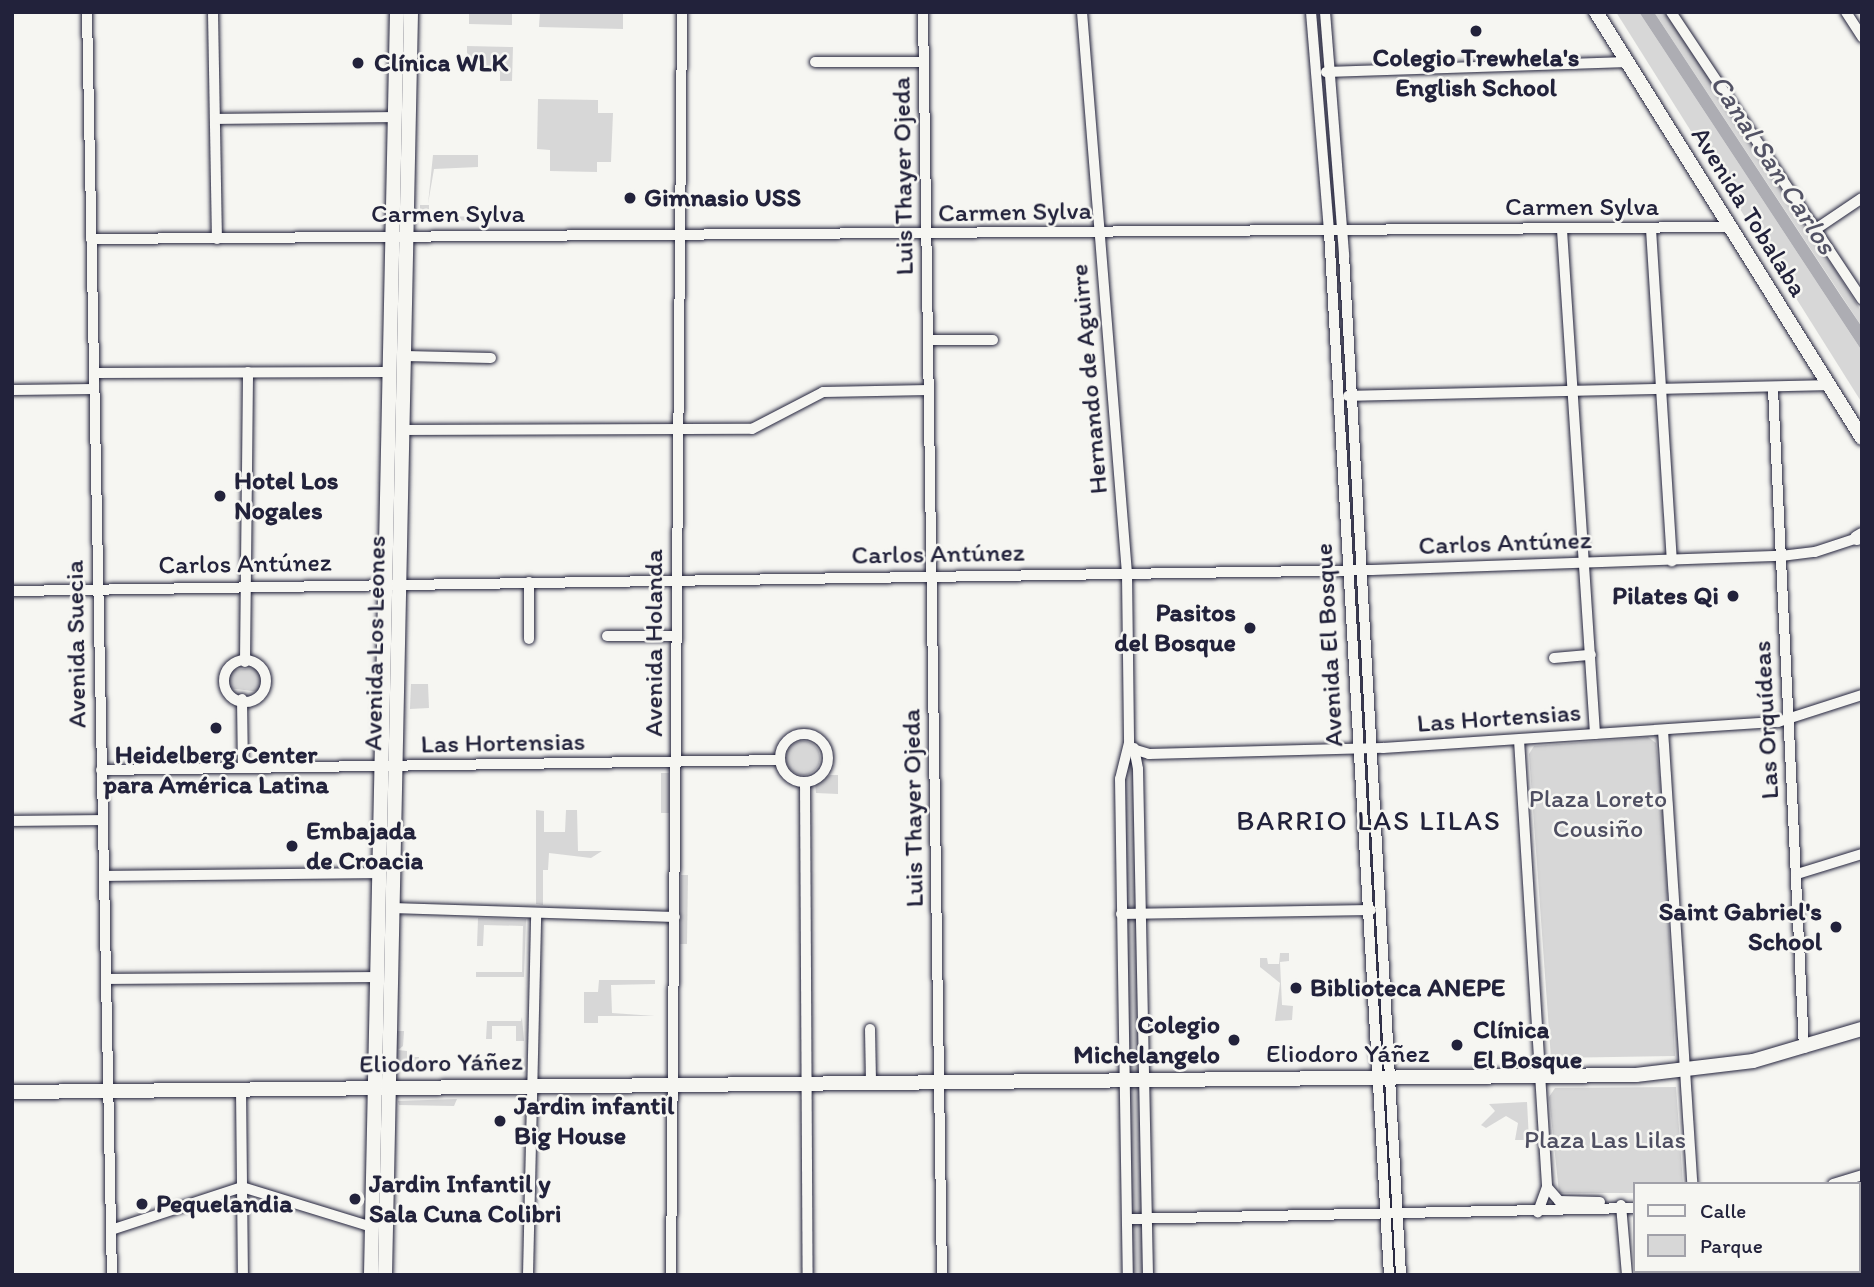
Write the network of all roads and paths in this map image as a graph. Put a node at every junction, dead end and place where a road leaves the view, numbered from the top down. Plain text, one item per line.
1 (87, 12) edge
2 (213, 12) edge
3 (397, 12) edge
4 (411, 12) edge
5 (682, 12) edge
6 (923, 12) edge
7 (1082, 12) edge
8 (1311, 12) edge
9 (1325, 12) edge
10 (1596, 12) edge
11 (1671, 12) edge
12 (1846, 12) edge
13 (1862, 37) edge
14 (815, 62) dead end
15 (924, 62) junction
16 (1628, 62) junction
17 (1316, 72) junction
18 (1330, 72) junction
19 (394, 117) junction
20 (215, 119) junction
21 (1862, 198) edge
22 (1729, 227) junction
23 (1651, 229) junction
24 (1816, 229) junction
25 (1562, 230) junction
26 (1329, 232) junction
27 (1343, 232) junction
28 (1100, 234) junction
29 (926, 236) junction
30 (398, 237) junction
31 (683, 237) junction
32 (91, 239) junction
33 (217, 239) junction
34 (1862, 299) edge
35 (928, 340) junction
36 (993, 340) dead end
37 (405, 356) junction
38 (491, 358) dead end
39 (248, 372) junction
40 (389, 372) junction
41 (94, 373) junction
42 (1828, 385) junction
43 (94, 389) junction
44 (1773, 389) junction
45 (12, 390) edge
46 (929, 390) junction
47 (1660, 390) junction
48 (1574, 391) junction
49 (1338, 396) junction
50 (1352, 396) junction
51 (404, 430) junction
52 (677, 432) junction
53 (1862, 438) edge
54 (1860, 537) edge
55 (1782, 556) junction
56 (1672, 561) junction
57 (1584, 564) junction
58 (1362, 570) junction
59 (1348, 571) junction
60 (1127, 574) junction
61 (932, 577) junction
62 (677, 580) junction
63 (529, 582) junction
64 (401, 583) junction
65 (384, 584) junction
66 (244, 586) junction
67 (98, 589) junction
68 (12, 591) edge
69 (607, 636) dead end
70 (677, 636) junction
71 (529, 639) dead end
72 (1591, 656) junction
73 (1554, 657) dead end
74 (245, 663) junction
75 (1862, 695) edge
76 (242, 699) junction
77 (1789, 720) junction
78 (1663, 730) junction
79 (1595, 734) junction
80 (1519, 740) junction
81 (1133, 746) junction
82 (1372, 748) junction
83 (1358, 749) junction
84 (780, 760) junction
85 (677, 762) junction
86 (380, 767) junction
87 (397, 767) junction
88 (243, 768) junction
89 (101, 770) junction
90 (805, 782) junction
91 (102, 820) junction
92 (12, 821) edge
93 (1862, 855) edge
94 (378, 873) junction
95 (1797, 874) junction
96 (103, 876) junction
97 (392, 908) junction
98 (1367, 910) junction
99 (1381, 910) junction
100 (536, 913) junction
101 (1121, 914) junction
102 (1142, 914) junction
103 (675, 917) junction
104 (376, 977) junction
105 (106, 979) junction
106 (1862, 1029) edge
107 (870, 1030) dead end
108 (1804, 1048) junction
109 (1684, 1072) junction
110 (1542, 1076) junction
111 (1383, 1078) junction
112 (1126, 1080) junction
113 (1146, 1080) junction
114 (940, 1082) junction
115 (871, 1083) junction
116 (807, 1084) junction
117 (673, 1085) junction
118 (532, 1086) junction
119 (380, 1088) junction
120 (240, 1089) junction
121 (108, 1091) junction
122 (12, 1092) edge
123 (1862, 1175) edge
124 (1692, 1182) edge
125 (1847, 1182) edge
126 (242, 1187) junction
127 (1547, 1187) junction
128 (1632, 1202) edge
129 (1621, 1205) junction
130 (1632, 1208) edge
131 (1538, 1212) junction
132 (1385, 1214) junction
133 (1398, 1214) junction
134 (1128, 1219) junction
135 (1148, 1219) junction
136 (372, 1227) junction
137 (111, 1230) junction
138 (112, 1275) edge
139 (243, 1275) edge
140 (371, 1275) edge
141 (385, 1275) edge
142 (528, 1275) edge
143 (671, 1275) edge
144 (808, 1275) edge
145 (943, 1275) edge
146 (1128, 1275) edge
147 (1148, 1275) edge
148 (1389, 1275) edge
149 (1401, 1275) edge
150 (1627, 1275) edge

1 - 32 street, Avenida Suecia
2 - 20 street
3 - 19 main road, Avenida Los Leones
4 - 30 main road, Avenida Los Leones
5 - 31 street, Avenida Holanda
6 - 15 street, Luis Thayer Ojeda
7 - 28 street, Hernando de Aguirre
8 - 17 street, Avenida El Bosque
9 - 18 street, Avenida El Bosque
10 - 16 main road, Avenida Tobalaba
11 - 24 street
12 - 13 street
14 - 15 street
15 - 29 street, Luis Thayer Ojeda
16 - 18 street
16 - 22 main road, Avenida Tobalaba
17 - 18 street
17 - 26 street, Avenida El Bosque
18 - 27 street, Avenida El Bosque
19 - 20 street
19 - 30 main road, Avenida Los Leones
20 - 33 street
21 - 24 street
22 - 23 street, Carmen Sylva
22 - 42 main road, Avenida Tobalaba
23 - 25 street, Carmen Sylva
23 - 47 street
24 - 34 street
25 - 27 street, Carmen Sylva
25 - 48 street
26 - 27 street, Carmen Sylva
26 - 28 street, Carmen Sylva
26 - 49 street, Avenida El Bosque
27 - 50 street, Avenida El Bosque
28 - 29 street, Carmen Sylva
28 - 60 street, Hernando de Aguirre
29 - 31 street, Carmen Sylva
29 - 35 street, Luis Thayer Ojeda
30 - 31 street, Carmen Sylva
30 - 33 street, Carmen Sylva
30 - 37 main road, Avenida Los Leones
30 - 40 main road, Avenida Los Leones
31 - 52 street, Avenida Holanda
32 - 33 street, Carmen Sylva
32 - 41 street, Avenida Suecia
35 - 36 street
35 - 46 street, Luis Thayer Ojeda
37 - 38 street
37 - 51 main road, Avenida Los Leones
39 - 40 street
39 - 41 street
39 - 66 street
40 - 65 main road, Avenida Los Leones
41 - 43 street, Avenida Suecia
42 - 44 street
42 - 53 main road, Avenida Tobalaba
43 - 45 street
43 - 67 street, Avenida Suecia
44 - 47 street
44 - 55 street, Las Orquídeas
46 - 52 street
46 - 61 street, Luis Thayer Ojeda
47 - 48 street
47 - 56 street
48 - 50 street
48 - 57 street
49 - 50 street
49 - 59 street, Avenida El Bosque
50 - 58 street, Avenida El Bosque
51 - 52 street
51 - 64 main road, Avenida Los Leones
52 - 62 street, Avenida Holanda
54 - 55 street, Carlos Antúnez
55 - 56 street, Carlos Antúnez
55 - 77 street, Las Orquídeas
56 - 57 street, Carlos Antúnez
57 - 58 street, Carlos Antúnez
57 - 72 street
58 - 59 street, Carlos Antúnez
58 - 82 street, Avenida El Bosque
59 - 60 street, Carlos Antúnez
59 - 83 street, Avenida El Bosque
60 - 61 street, Carlos Antúnez
60 - 81 street, Hernando de Aguirre
61 - 62 street, Carlos Antúnez
61 - 114 street, Luis Thayer Ojeda
62 - 63 street, Carlos Antúnez
62 - 70 street, Avenida Holanda
63 - 64 street, Carlos Antúnez
63 - 71 street
64 - 65 street, Carlos Antúnez
64 - 87 main road, Avenida Los Leones
65 - 66 street, Carlos Antúnez
65 - 86 main road, Avenida Los Leones
66 - 67 street, Carlos Antúnez
66 - 74 street
67 - 68 street, Carlos Antúnez
67 - 89 street, Avenida Suecia
69 - 70 street
70 - 85 street, Avenida Holanda
72 - 73 street
72 - 79 street
74 - 76 street
74 - 76 street
75 - 77 street, Las Hortensias
76 - 88 street
77 - 78 street, Las Hortensias
77 - 95 street, Las Orquídeas
78 - 79 street, Las Hortensias
78 - 109 street
79 - 80 street, Las Hortensias
80 - 82 street, Las Hortensias
80 - 110 street
81 - 83 street, Las Hortensias
81 - 101 street, Hernando de Aguirre
81 - 102 street, Hernando de Aguirre
82 - 83 street, Las Hortensias
82 - 99 street, Avenida El Bosque
83 - 98 street, Avenida El Bosque
84 - 85 street, Las Hortensias
84 - 90 street
84 - 90 street
85 - 87 street, Las Hortensias
85 - 103 street, Avenida Holanda
86 - 87 street, Las Hortensias
86 - 88 street, Las Hortensias
86 - 94 main road, Avenida Los Leones
87 - 97 main road, Avenida Los Leones
88 - 89 street, Las Hortensias
89 - 91 street, Avenida Suecia
90 - 116 street
91 - 92 street
91 - 96 street, Avenida Suecia
93 - 95 street
94 - 96 street
94 - 104 main road, Avenida Los Leones
95 - 108 street, Las Orquídeas
96 - 105 street, Avenida Suecia
97 - 100 street
97 - 119 main road, Avenida Los Leones
98 - 99 street
98 - 102 street
98 - 111 street, Avenida El Bosque
99 - 111 street, Avenida El Bosque
100 - 103 street
100 - 118 street
101 - 102 street
101 - 112 street, Hernando de Aguirre
102 - 113 street, Hernando de Aguirre
103 - 117 street, Avenida Holanda
104 - 105 street
104 - 119 main road, Avenida Los Leones
105 - 121 street, Avenida Suecia
106 - 108 main road, Eliodoro Yáñez
107 - 115 street
108 - 109 main road, Eliodoro Yáñez
109 - 110 main road, Eliodoro Yáñez
109 - 124 street
110 - 111 main road, Eliodoro Yáñez
110 - 127 street
111 - 113 main road, Eliodoro Yáñez
111 - 132 street, Avenida El Bosque
111 - 133 street, Avenida El Bosque
112 - 113 main road, Eliodoro Yáñez
112 - 114 main road, Eliodoro Yáñez
112 - 134 street, Hernando de Aguirre
113 - 135 street, Hernando de Aguirre
114 - 115 main road, Eliodoro Yáñez
114 - 145 street, Luis Thayer Ojeda
115 - 116 main road, Eliodoro Yáñez
116 - 117 main road, Eliodoro Yáñez
116 - 144 street
117 - 118 main road, Eliodoro Yáñez
117 - 143 street, Avenida Holanda
118 - 119 main road, Eliodoro Yáñez
118 - 142 street
119 - 120 main road, Eliodoro Yáñez
119 - 136 main road, Avenida Los Leones
119 - 141 main road, Avenida Los Leones
120 - 121 main road, Eliodoro Yáñez
120 - 126 street
121 - 122 main road, Eliodoro Yáñez
121 - 137 street, Avenida Suecia
123 - 125 street
126 - 136 street
126 - 137 street
126 - 139 street
127 - 129 street
127 - 131 street
128 - 129 street
129 - 130 street
129 - 131 street
129 - 150 street
131 - 133 street
132 - 133 street
132 - 135 street
132 - 148 street, Avenida El Bosque
133 - 149 street, Avenida El Bosque
134 - 135 street
134 - 146 street, Hernando de Aguirre
135 - 147 street, Hernando de Aguirre
136 - 140 main road, Avenida Los Leones
137 - 138 street, Avenida Suecia

